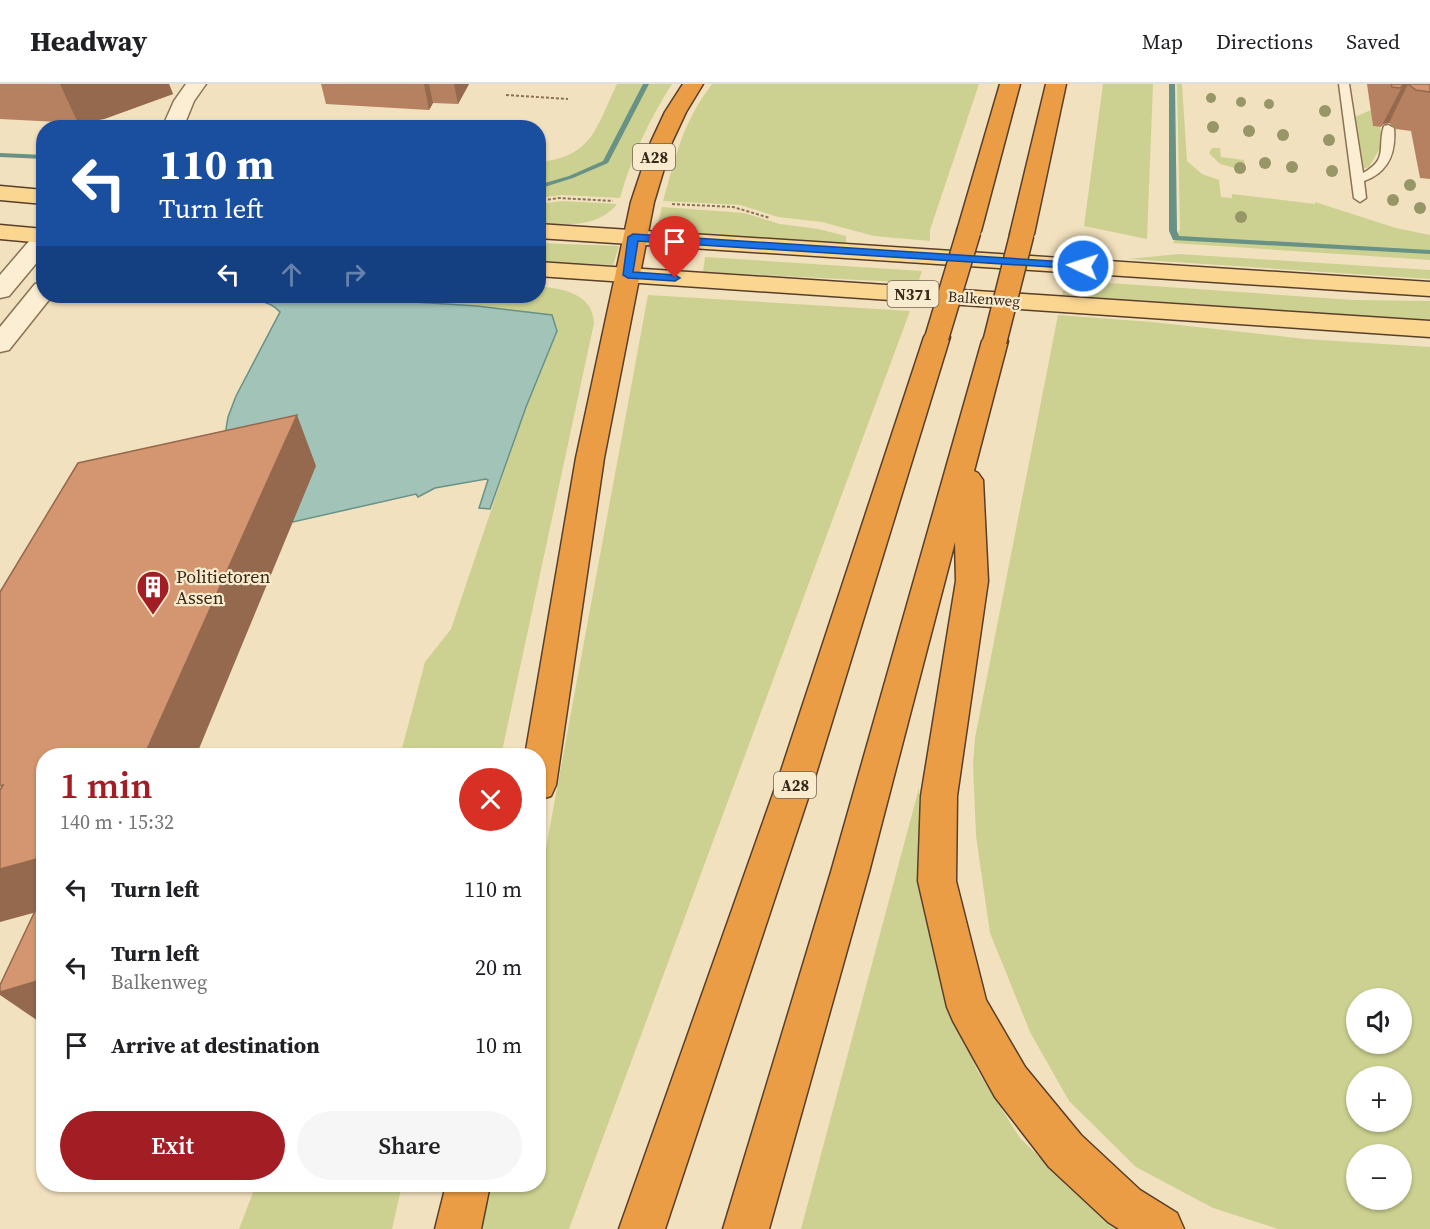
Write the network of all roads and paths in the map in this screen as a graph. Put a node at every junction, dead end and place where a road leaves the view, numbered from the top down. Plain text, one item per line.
1 (693, 84) edge
2 (1010, 84) edge
3 (1056, 84) edge
4 (1344, 84) edge
5 (190, 92) edge
6 (506, 95) dead end
7 (568, 99) dead end
8 (160, 120) edge
9 (176, 120) edge
10 (1388, 128) dead end
11 (1358, 179) junction
12 (0, 193) edge
13 (36, 195) edge
14 (1360, 198) dead end
15 (0, 232) edge
16 (546, 232) edge
17 (36, 236) edge
18 (633, 237) junction
19 (36, 247) edge
20 (546, 270) edge
21 (628, 275) junction
22 (1430, 289) edge
23 (0, 291) edge
24 (36, 299) edge
25 (1430, 329) edge
26 (0, 345) edge
27 (967, 450) junction
28 (544, 748) edge
29 (466, 1192) edge
30 (458, 1229) edge
31 (642, 1229) edge
32 (746, 1229) edge
33 (1161, 1229) edge

1 - 18 highway, A28
2 - 31 highway, A28, bridge
3 - 27 highway, bridge
4 - 11 lane
5 - 8 street
5 - 9 street
6 - 7 path
10 - 11 lane
11 - 14 lane
12 - 13 main road
15 - 17 main road
16 - 18 main road
18 - 21 highway, A28
18 - 22 main road, N371
19 - 23 street
20 - 21 main road, Balkenweg
21 - 25 main road, Balkenweg / N371
21 - 28 highway, A28
24 - 26 street
27 - 32 highway
27 - 33 highway
29 - 30 highway

